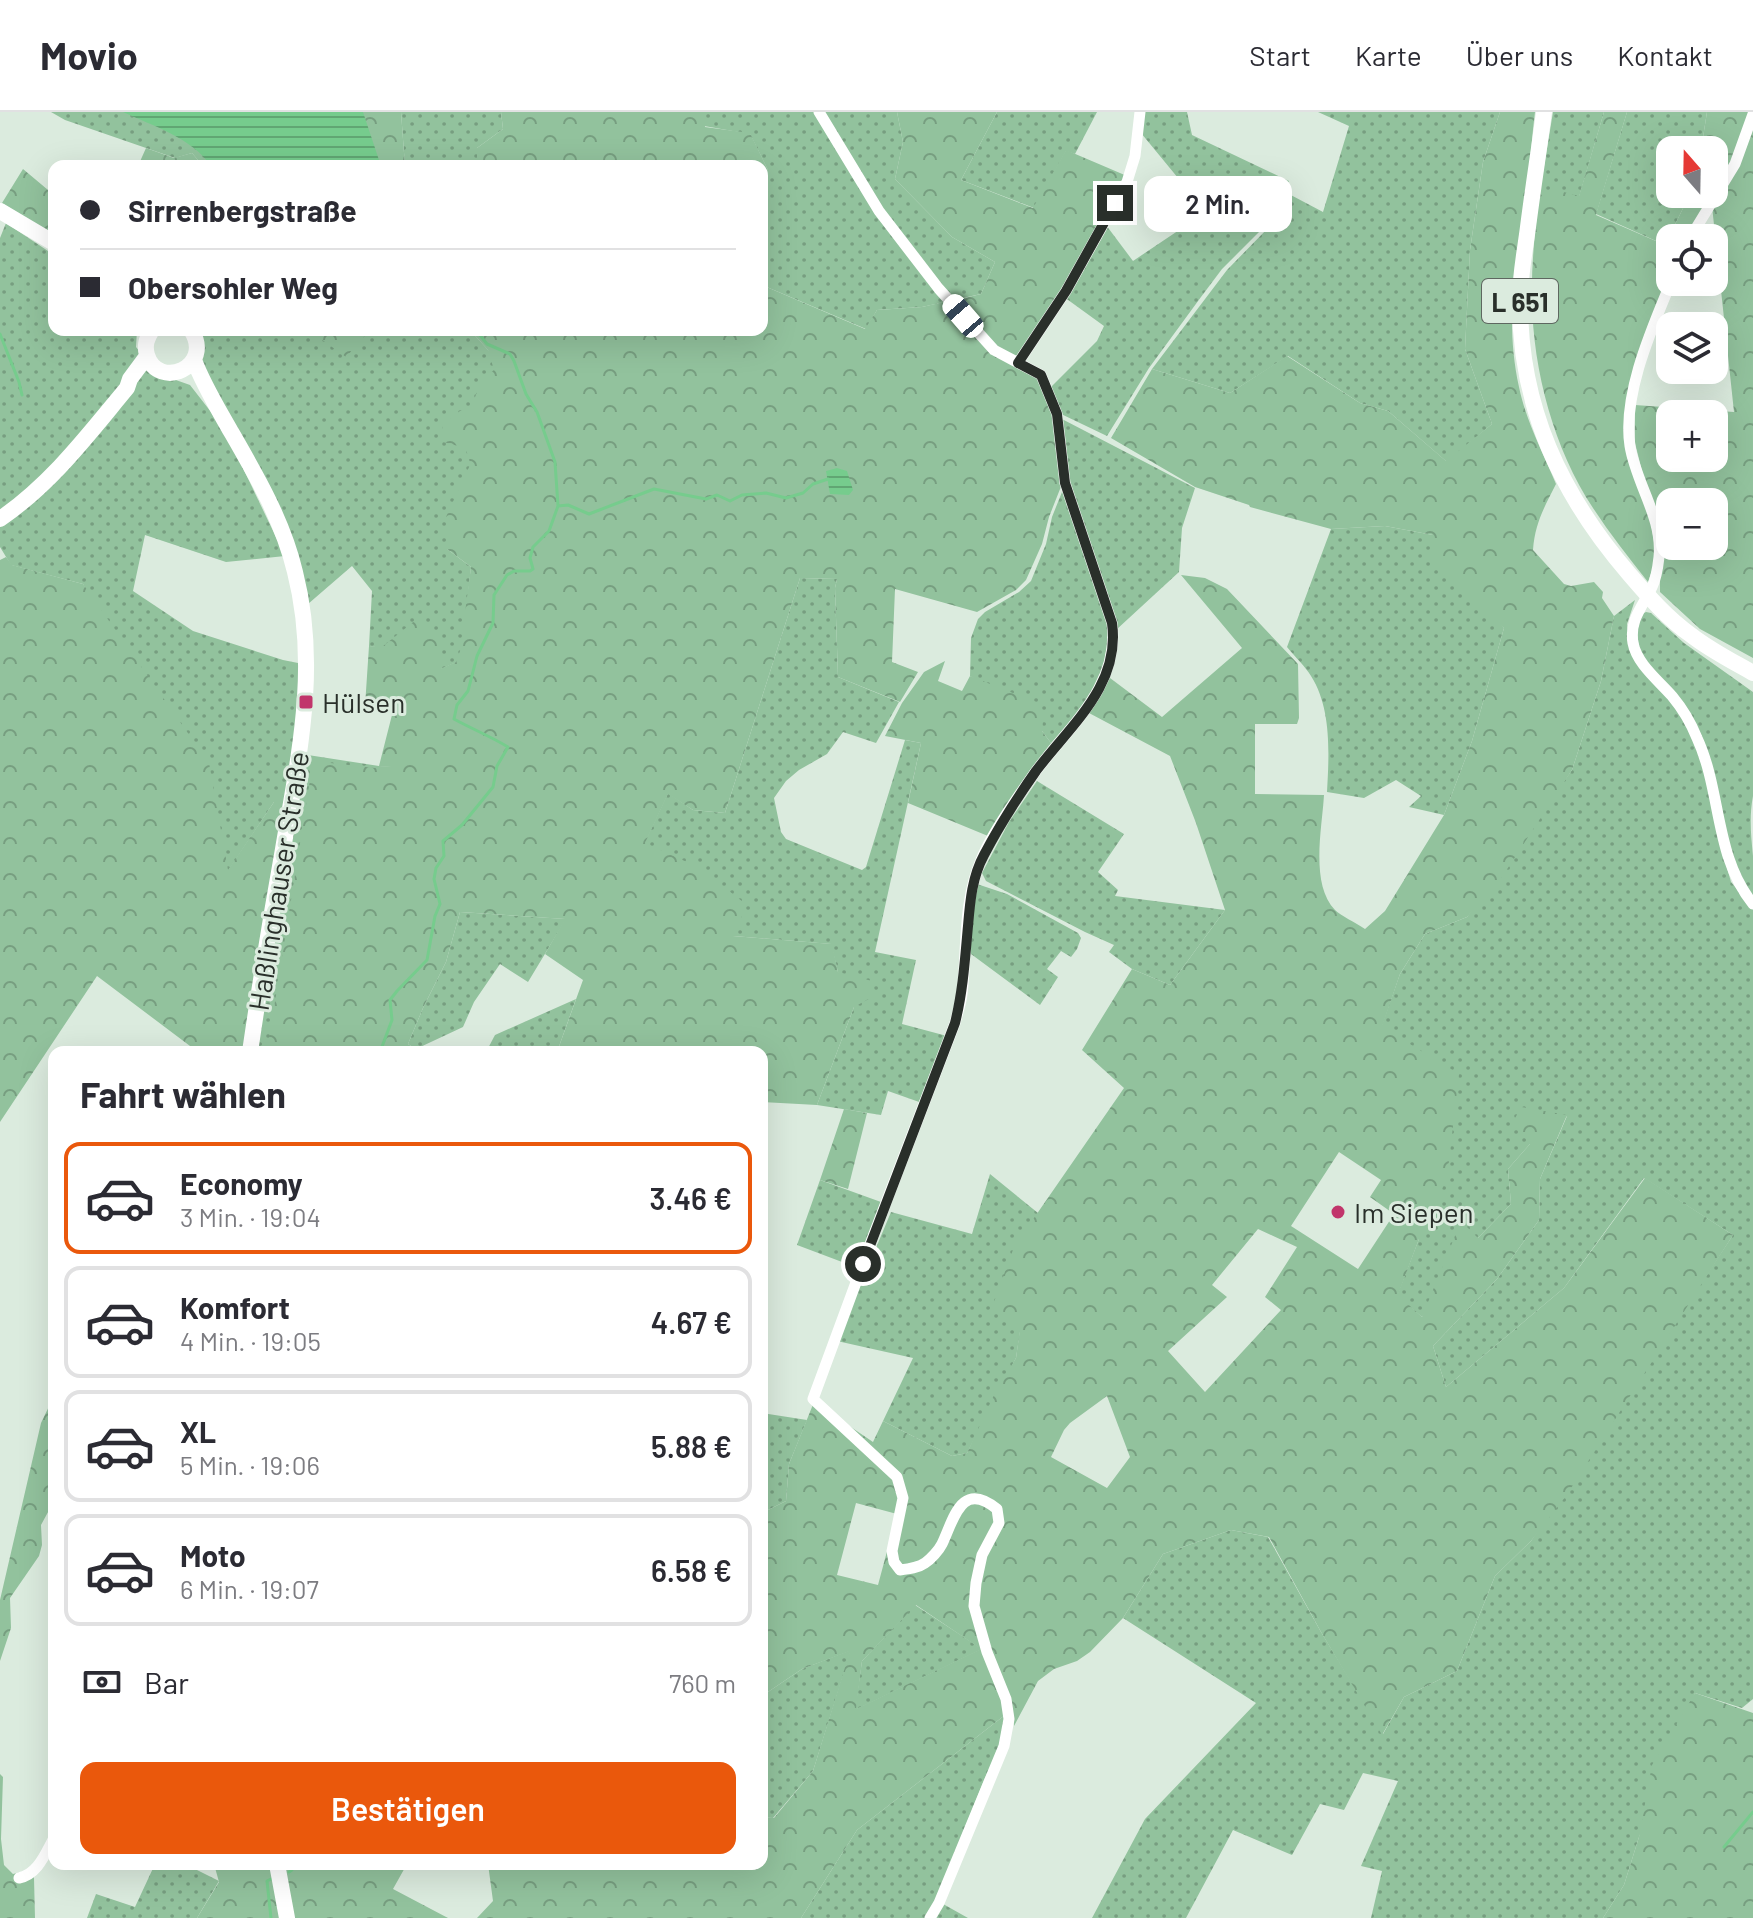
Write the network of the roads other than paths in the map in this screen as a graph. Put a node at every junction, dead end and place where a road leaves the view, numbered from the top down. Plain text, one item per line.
1 (819, 112) edge
2 (1140, 112) edge
3 (1544, 112) edge
4 (1753, 114) edge
5 (0, 211) edge
6 (1699, 224) edge
7 (48, 239) edge
8 (1666, 296) edge
9 (148, 336) edge
10 (194, 336) edge
11 (194, 360) junction
12 (153, 363) junction
13 (1018, 363) junction
14 (176, 372) junction
15 (210, 396) junction
16 (0, 519) edge
17 (1647, 594) junction
18 (1753, 673) edge
19 (1753, 904) edge
20 (251, 1046) edge
21 (48, 1849) edge
22 (278, 1870) edge
23 (19, 1878) dead end
24 (287, 1918) edge
25 (930, 1918) edge

1 - 13 street
2 - 13 street
3 - 17 main road, L 651
4 - 6 street
5 - 7 main road
8 - 17 street
9 - 12 main road
10 - 11 main road, Haßlinghauser Straße
11 - 14 main road
11 - 15 main road, Haßlinghauser Straße
12 - 14 main road
12 - 16 main road
13 - 25 street
14 - 15 main road, Haßlinghauser Straße
15 - 20 main road, Haßlinghauser Straße
17 - 18 main road, L 651
17 - 19 street
21 - 23 street
22 - 24 main road

